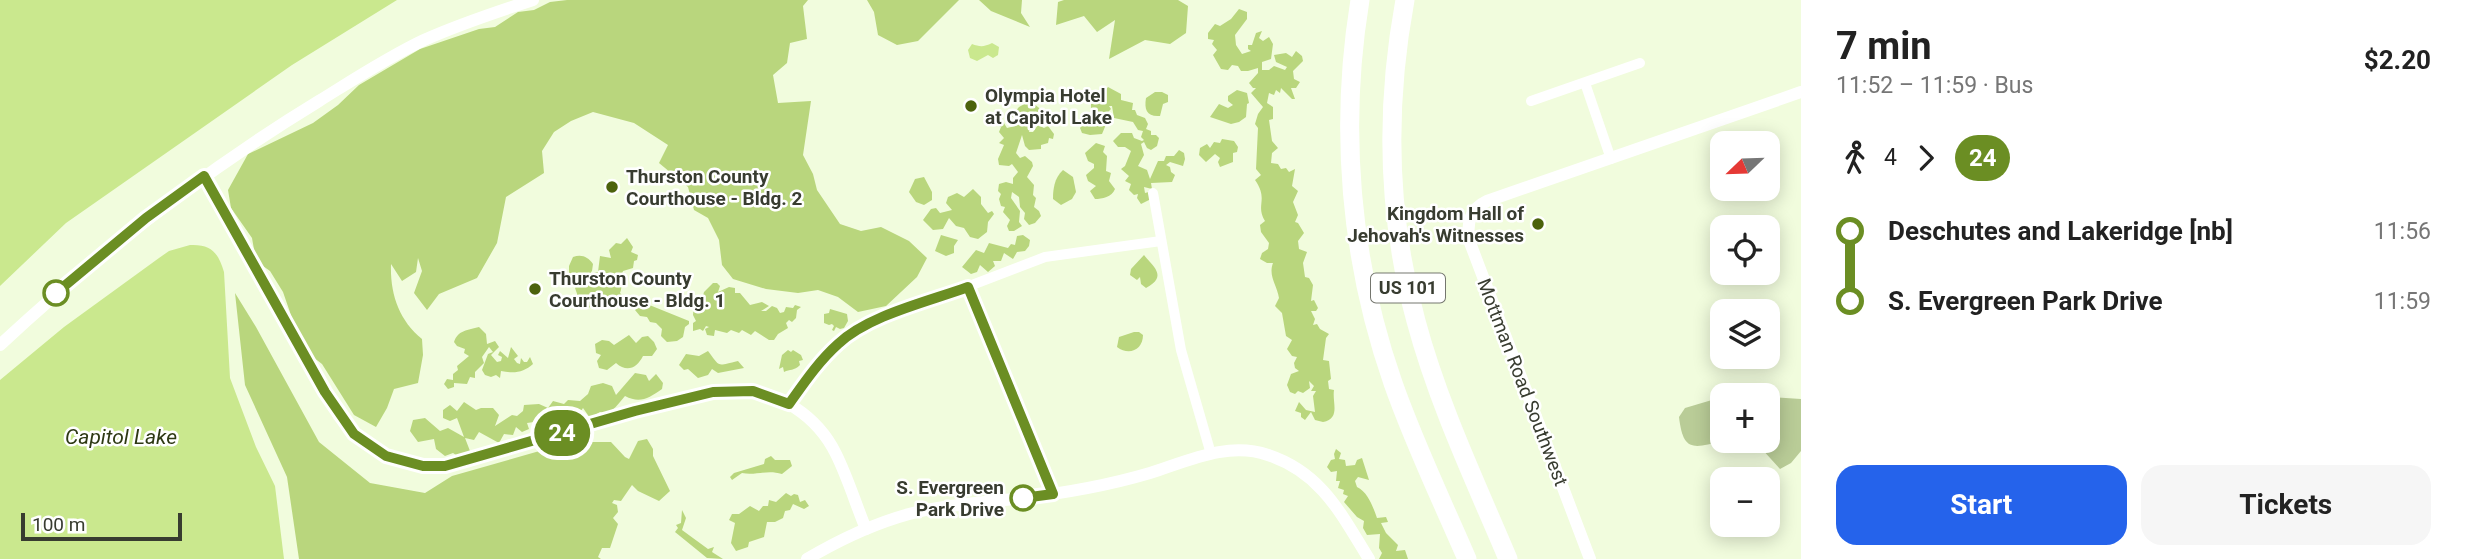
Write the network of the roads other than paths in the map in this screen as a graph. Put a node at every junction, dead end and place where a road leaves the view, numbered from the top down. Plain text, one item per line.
1 (533, 0) edge
2 (1360, 0) edge
3 (1405, 0) edge
4 (1640, 63) dead end
5 (1585, 83) junction
6 (1801, 92) edge
7 (1531, 101) dead end
8 (1611, 159) junction
9 (204, 176) junction
10 (1153, 193) dead end
11 (1161, 241) junction
12 (968, 287) junction
13 (0, 345) edge
14 (789, 404) junction
15 (1211, 454) junction
16 (1053, 494) junction
17 (866, 529) junction
18 (807, 559) edge
19 (1369, 559) edge
20 (1467, 559) edge
21 (1508, 559) edge
22 (1590, 559) edge

1 - 9 street
2 - 20 highway, US 101
3 - 21 highway, US 101
4 - 5 street
5 - 7 street
5 - 8 street
6 - 8 street
8 - 22 street, Mottman Road Southwest
9 - 13 street
9 - 14 street
10 - 11 street
11 - 12 street
11 - 15 street
12 - 14 street
12 - 16 street
14 - 17 street
15 - 16 street
15 - 19 street
16 - 17 street
17 - 18 street

